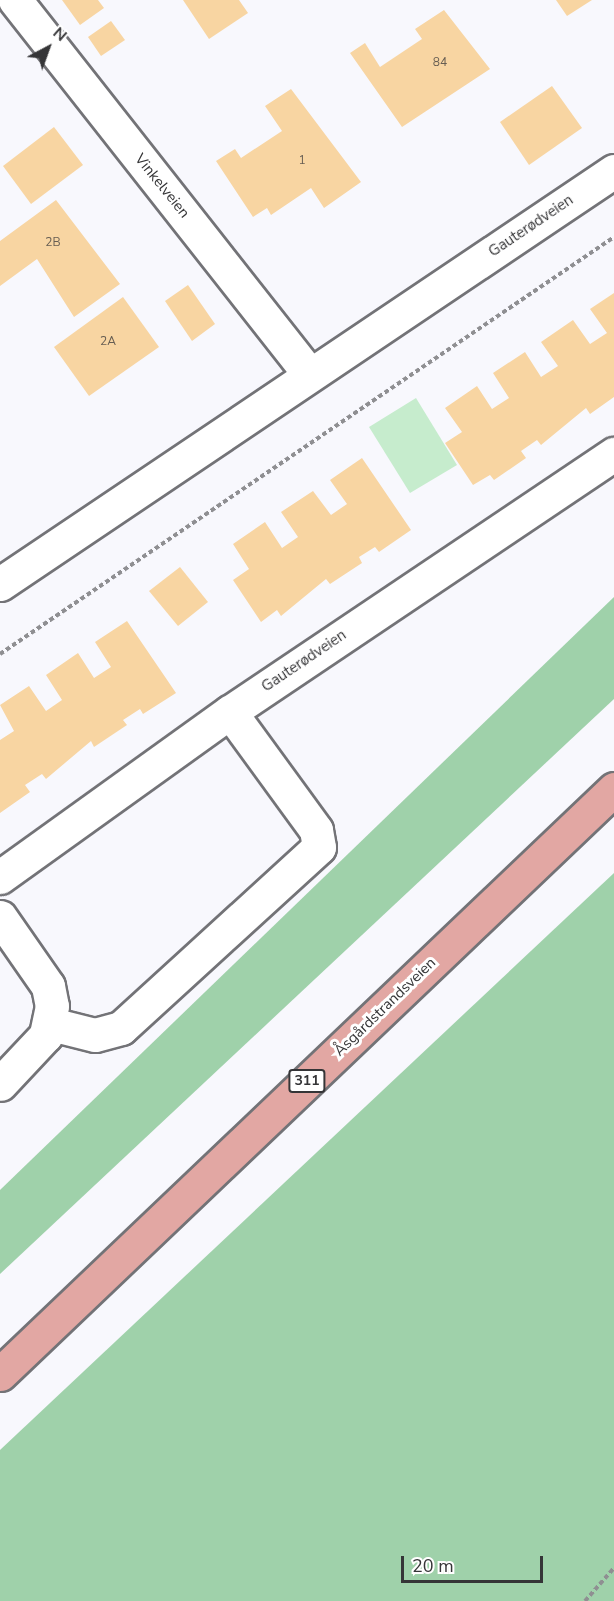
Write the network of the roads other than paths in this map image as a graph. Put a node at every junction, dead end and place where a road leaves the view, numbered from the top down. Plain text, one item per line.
1 (15, 0) edge
2 (614, 171) edge
3 (309, 373) junction
4 (614, 454) edge
5 (0, 584) edge
6 (230, 712) junction
7 (614, 789) edge
8 (0, 876) edge
9 (0, 916) edge
10 (51, 1024) junction
11 (0, 1084) edge
12 (0, 1374) edge

1 - 3 street, Vinkelveien
2 - 3 street, Gauterødveien
3 - 5 street, Gauterødveien
4 - 6 street, Gauterødveien
6 - 8 street, Gauterødveien
6 - 10 street
7 - 12 main road, Åsgårdstrandsveien / 311
9 - 10 street
10 - 11 street

